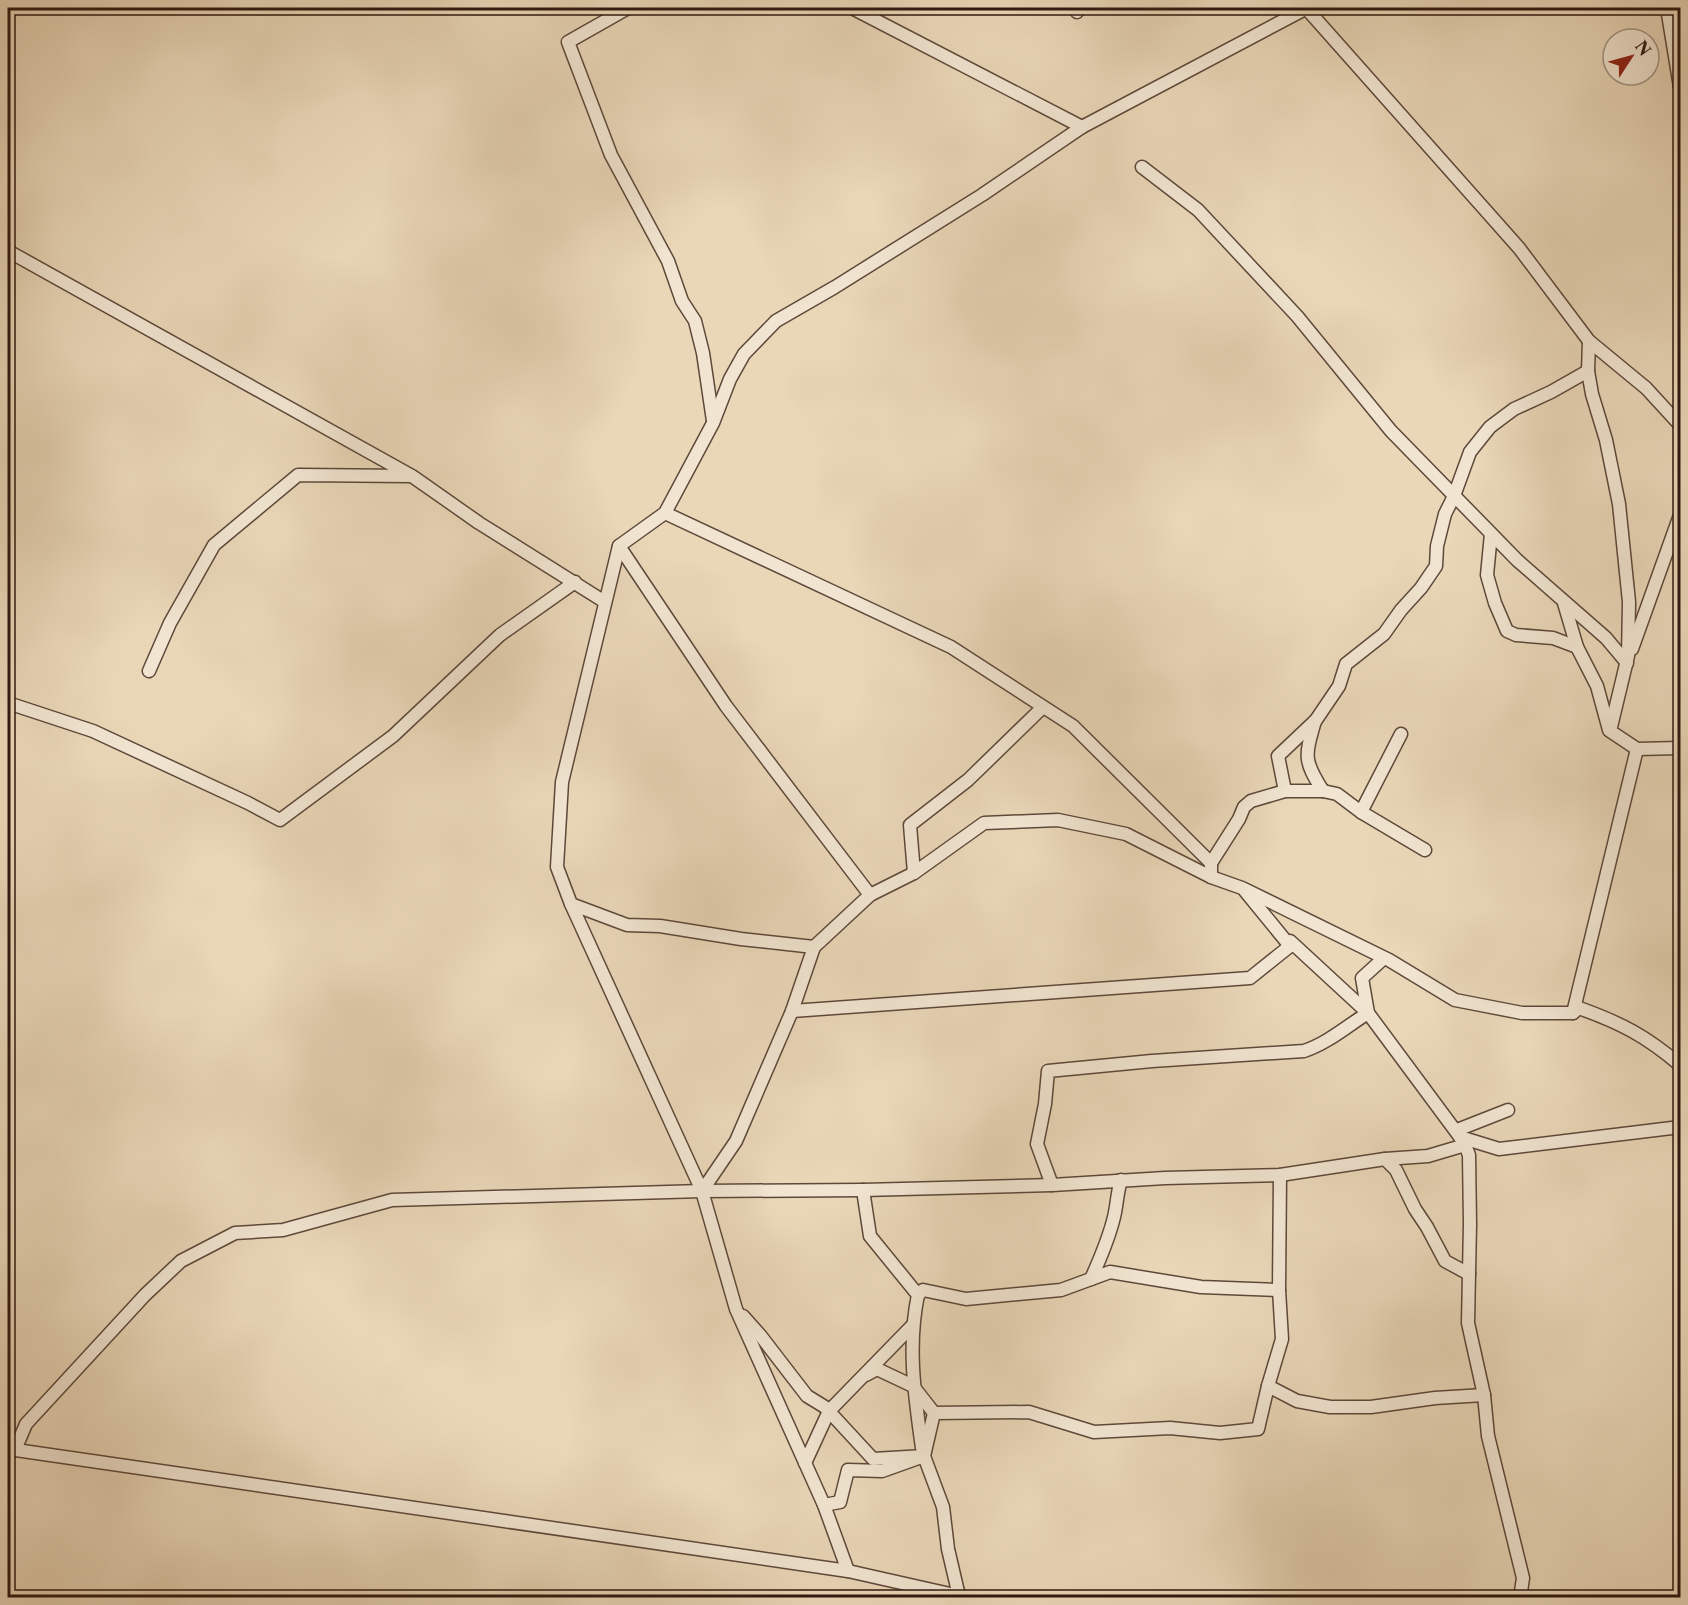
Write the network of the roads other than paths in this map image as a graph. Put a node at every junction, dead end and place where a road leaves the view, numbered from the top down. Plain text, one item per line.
1 (628, 8) edge
2 (852, 8) edge
3 (1307, 8) edge
4 (1667, 8) edge
5 (1680, 87) edge
6 (1082, 128) junction
7 (1142, 167) dead end
8 (8, 251) edge
9 (1589, 341) junction
10 (1588, 371) junction
11 (713, 423) junction
12 (1680, 425) edge
13 (412, 477) junction
14 (1454, 496) junction
15 (665, 513) junction
16 (1680, 515) edge
17 (1491, 534) junction
18 (619, 546) junction
19 (575, 582) junction
20 (605, 602) junction
21 (1564, 602) junction
22 (1577, 647) junction
23 (1627, 663) junction
24 (149, 671) dead end
25 (8, 704) edge
26 (1043, 707) junction
27 (1316, 720) junction
28 (1610, 731) junction
29 (1401, 734) dead end
30 (1680, 748) edge
31 (1637, 749) junction
32 (1285, 791) junction
33 (1323, 791) junction
34 (1361, 812) junction
35 (1425, 850) dead end
36 (1211, 863) junction
37 (914, 873) junction
38 (1212, 877) junction
39 (1242, 888) junction
40 (870, 895) junction
41 (571, 904) junction
42 (1290, 946) junction
43 (814, 947) junction
44 (1384, 958) junction
45 (792, 1011) junction
46 (1368, 1012) junction
47 (1573, 1013) junction
48 (1680, 1065) edge
49 (1508, 1110) dead end
50 (1680, 1127) edge
51 (1461, 1137) junction
52 (1385, 1159) junction
53 (1281, 1176) junction
54 (1121, 1180) junction
55 (1052, 1185) junction
56 (862, 1190) junction
57 (702, 1191) junction
58 (1469, 1274) junction
59 (1091, 1279) junction
60 (1279, 1290) junction
61 (918, 1295) junction
62 (736, 1309) junction
63 (912, 1326) junction
64 (860, 1378) junction
65 (913, 1386) junction
66 (1268, 1386) junction
67 (1484, 1395) junction
68 (829, 1411) junction
69 (934, 1413) junction
70 (11, 1449) edge
71 (924, 1456) junction
72 (805, 1463) junction
73 (824, 1505) junction
74 (848, 1571) junction
75 (964, 1597) edge
76 (1520, 1598) edge

1 - 11 street
2 - 6 street
3 - 6 street
3 - 9 street
4 - 5 street
6 - 11 street
7 - 14 street
8 - 13 street
9 - 10 street
9 - 12 street
10 - 14 street
10 - 23 street
11 - 15 street
13 - 19 street
13 - 24 street
14 - 17 street
14 - 27 street
15 - 18 street
15 - 26 street
16 - 23 street
17 - 21 street
17 - 22 street
18 - 20 street
18 - 40 street
19 - 20 street
19 - 25 street
20 - 41 street
21 - 22 street
21 - 23 street
22 - 28 street
23 - 28 street
26 - 36 street
26 - 37 street
27 - 32 street
27 - 33 street
28 - 31 street
29 - 34 street
30 - 31 street
31 - 47 street
32 - 33 street
32 - 36 street
33 - 34 street
34 - 35 street
36 - 38 street
37 - 38 street
37 - 40 street
38 - 39 street
39 - 42 street
39 - 44 street
40 - 43 street
41 - 43 street
41 - 57 street
42 - 45 street
42 - 46 street
43 - 45 street
44 - 46 street
44 - 47 street
45 - 57 street
46 - 51 street
46 - 55 street
47 - 48 street
49 - 51 street
50 - 51 street
51 - 52 street
51 - 58 street
52 - 53 street
52 - 58 street
53 - 54 street
53 - 60 street
54 - 55 street
54 - 59 street
55 - 56 street
56 - 57 street
56 - 61 street
57 - 62 street
57 - 70 street
58 - 67 street
59 - 60 street
59 - 61 street
60 - 66 street
61 - 63 street
62 - 68 street
62 - 72 street
63 - 64 street
63 - 65 street
64 - 65 street
64 - 68 street
65 - 69 street
65 - 71 street
66 - 67 street
66 - 69 street
67 - 76 street
68 - 71 street
68 - 72 street
69 - 71 street
70 - 74 street
71 - 73 street
71 - 75 street
72 - 73 street
73 - 74 street
74 - 75 street

